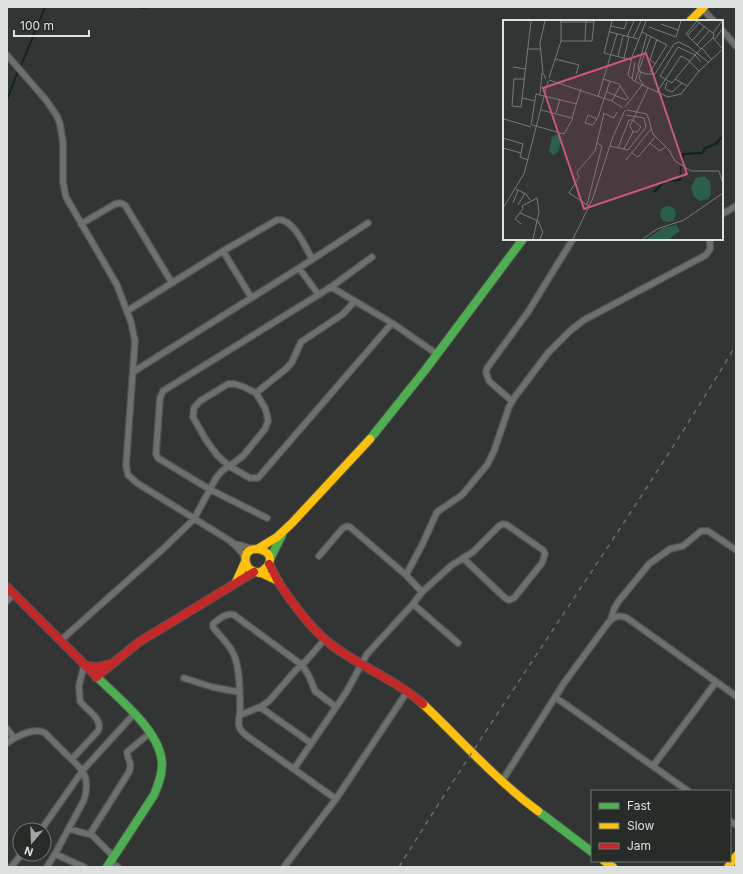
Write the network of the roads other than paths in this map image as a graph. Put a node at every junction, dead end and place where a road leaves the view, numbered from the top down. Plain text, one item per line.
1 (703, 8) edge
2 (691, 20) edge
3 (713, 20) edge
4 (723, 31) edge
5 (736, 46) edge
6 (8, 56) edge
7 (736, 206) edge
8 (723, 213) edge
9 (368, 223) dead end
10 (81, 224) junction
11 (522, 240) edge
12 (572, 240) edge
13 (710, 240) edge
14 (223, 251) junction
15 (372, 257) dead end
16 (312, 259) junction
17 (299, 268) junction
18 (172, 283) junction
19 (330, 287) junction
20 (318, 294) junction
21 (251, 297) junction
22 (355, 301) junction
23 (127, 311) junction
24 (392, 323) junction
25 (437, 354) junction
26 (133, 372) junction
27 (256, 393) junction
28 (512, 401) junction
29 (229, 466) junction
30 (209, 489) junction
31 (267, 518) dead end
32 (194, 519) junction
33 (283, 532) junction
34 (232, 542) junction
35 (256, 548) junction
36 (736, 550) edge
37 (319, 556) dead end
38 (463, 558) junction
39 (245, 561) junction
40 (269, 562) junction
41 (257, 572) junction
42 (406, 575) junction
43 (278, 581) junction
44 (236, 582) junction
45 (7, 587) edge
46 (422, 592) junction
47 (14, 594) junction
48 (7, 601) edge
49 (413, 604) junction
50 (611, 619) junction
51 (325, 639) junction
52 (60, 641) junction
53 (458, 643) dead end
54 (110, 664) junction
55 (362, 664) junction
56 (84, 665) junction
57 (302, 665) junction
58 (96, 677) junction
59 (184, 678) dead end
60 (716, 682) junction
61 (105, 686) junction
62 (239, 692) junction
63 (407, 692) junction
64 (736, 696) edge
65 (555, 697) junction
66 (260, 707) junction
67 (336, 707) junction
68 (134, 714) junction
69 (240, 715) junction
70 (7, 729) edge
71 (150, 733) junction
72 (14, 738) junction
73 (7, 743) edge
74 (312, 743) junction
75 (72, 759) junction
76 (653, 766) junction
77 (294, 769) junction
78 (83, 770) junction
79 (502, 781) junction
80 (687, 790) edge
81 (336, 799) junction
82 (47, 822) edge
83 (69, 829) junction
84 (90, 834) junction
85 (591, 851) edge
86 (55, 854) junction
87 (736, 856) edge
88 (112, 863) edge
89 (47, 867) edge
90 (84, 867) edge
91 (284, 867) edge
92 (728, 867) edge

1 - 2 main road
1 - 3 street
4 - 5 street
6 - 10 street
7 - 8 street
9 - 16 street
10 - 18 street
10 - 23 street
11 - 25 main road
12 - 28 street
13 - 28 street
14 - 16 street
14 - 18 street
14 - 21 street
15 - 19 street
16 - 17 street
17 - 20 street
17 - 21 street
18 - 23 street
19 - 20 street
19 - 22 street
20 - 30 street
21 - 26 street
22 - 24 street
22 - 27 street
23 - 26 street
24 - 25 street
24 - 29 street
25 - 33 main road
26 - 32 street
27 - 29 street
27 - 29 street
28 - 42 street
29 - 30 street
30 - 31 street
30 - 32 street
32 - 34 street
32 - 52 street
33 - 35 main road
33 - 40 main road
34 - 35 street
34 - 39 street
35 - 39 main road
35 - 40 main road
36 - 50 street
37 - 42 street
38 - 38 street
38 - 46 street
39 - 41 main road
39 - 44 main road
40 - 41 main road
40 - 43 main road
41 - 43 main road
41 - 44 main road
42 - 46 street
43 - 51 main road
44 - 54 main road
45 - 47 main road
46 - 49 street
47 - 48 street
47 - 52 main road
49 - 53 street
49 - 55 street
50 - 60 street
50 - 65 street
51 - 55 main road
51 - 57 street
52 - 56 main road
54 - 56 main road
54 - 58 main road
54 - 61 main road
55 - 63 main road
55 - 67 street
56 - 58 main road
56 - 75 street
57 - 62 street
57 - 66 street
57 - 67 street
58 - 61 main road
59 - 62 street
60 - 64 street
60 - 76 street
61 - 68 main road
62 - 69 street
63 - 79 main road
63 - 81 street
65 - 76 street
65 - 79 street
66 - 69 street
66 - 74 street
67 - 74 street
68 - 71 main road
68 - 78 street
69 - 77 street
70 - 72 street
71 - 84 street
71 - 88 main road
72 - 73 street
72 - 75 street
74 - 77 street
75 - 78 street
76 - 80 street
77 - 81 street
78 - 82 street
78 - 83 street
79 - 85 main road
81 - 91 street
83 - 84 street
83 - 86 street
84 - 88 street
86 - 89 street
86 - 90 street
87 - 92 main road

